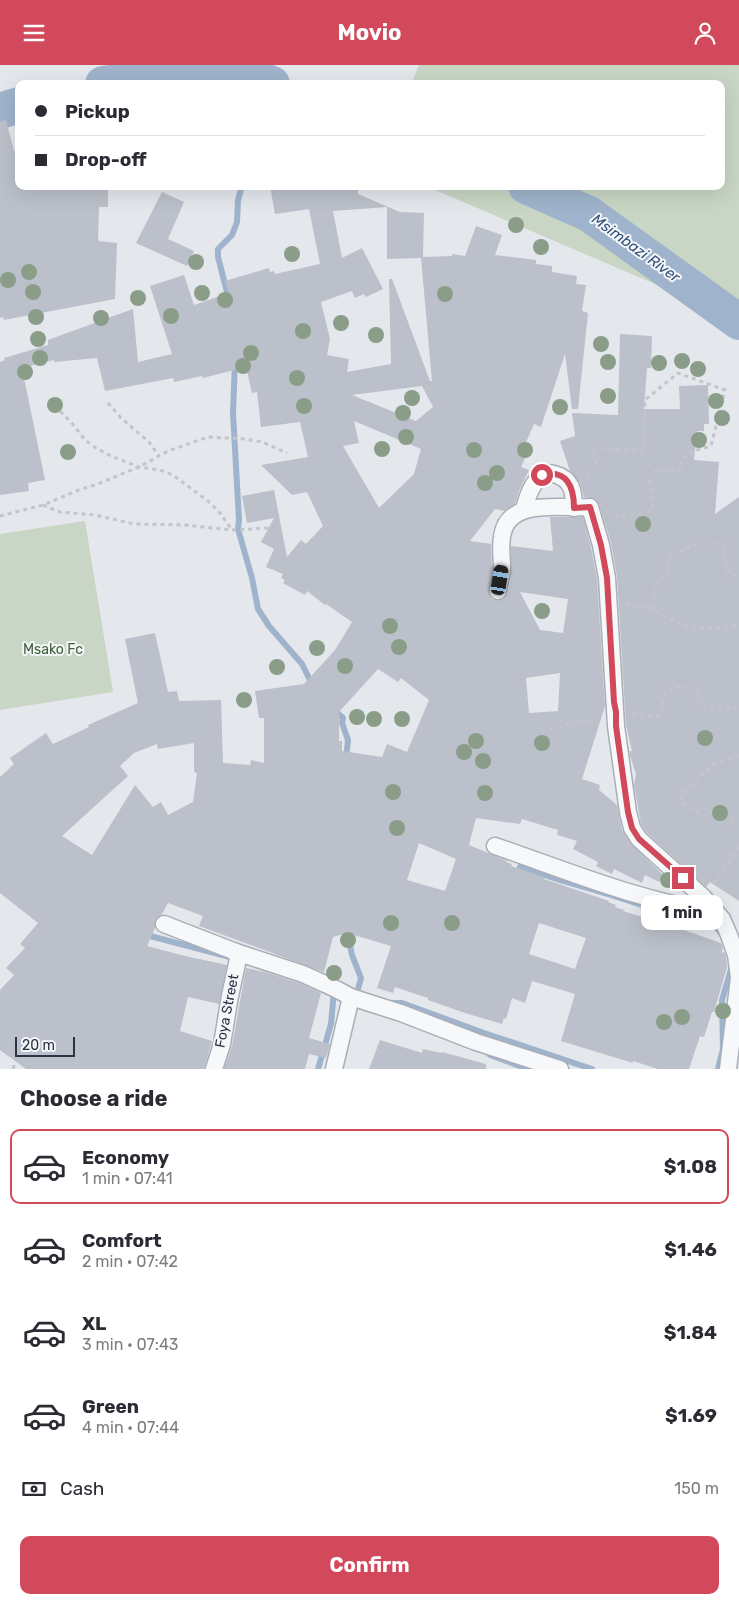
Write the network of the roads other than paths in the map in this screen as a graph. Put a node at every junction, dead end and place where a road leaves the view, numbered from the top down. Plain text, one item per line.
1 (524, 509) junction
2 (586, 511) junction
3 (498, 591) dead end
4 (495, 846) dead end
5 (715, 911) junction
6 (164, 924) dead end
7 (236, 952) junction
8 (351, 997) junction
9 (737, 1007) edge
10 (214, 1069) edge
11 (334, 1069) edge
12 (560, 1069) edge
13 (728, 1069) edge

1 - 2 street
1 - 2 street
1 - 3 street
2 - 5 street
4 - 5 street
5 - 9 street
6 - 7 street
7 - 8 street
7 - 10 street, Foya Street
8 - 11 street
8 - 12 street
9 - 13 street

